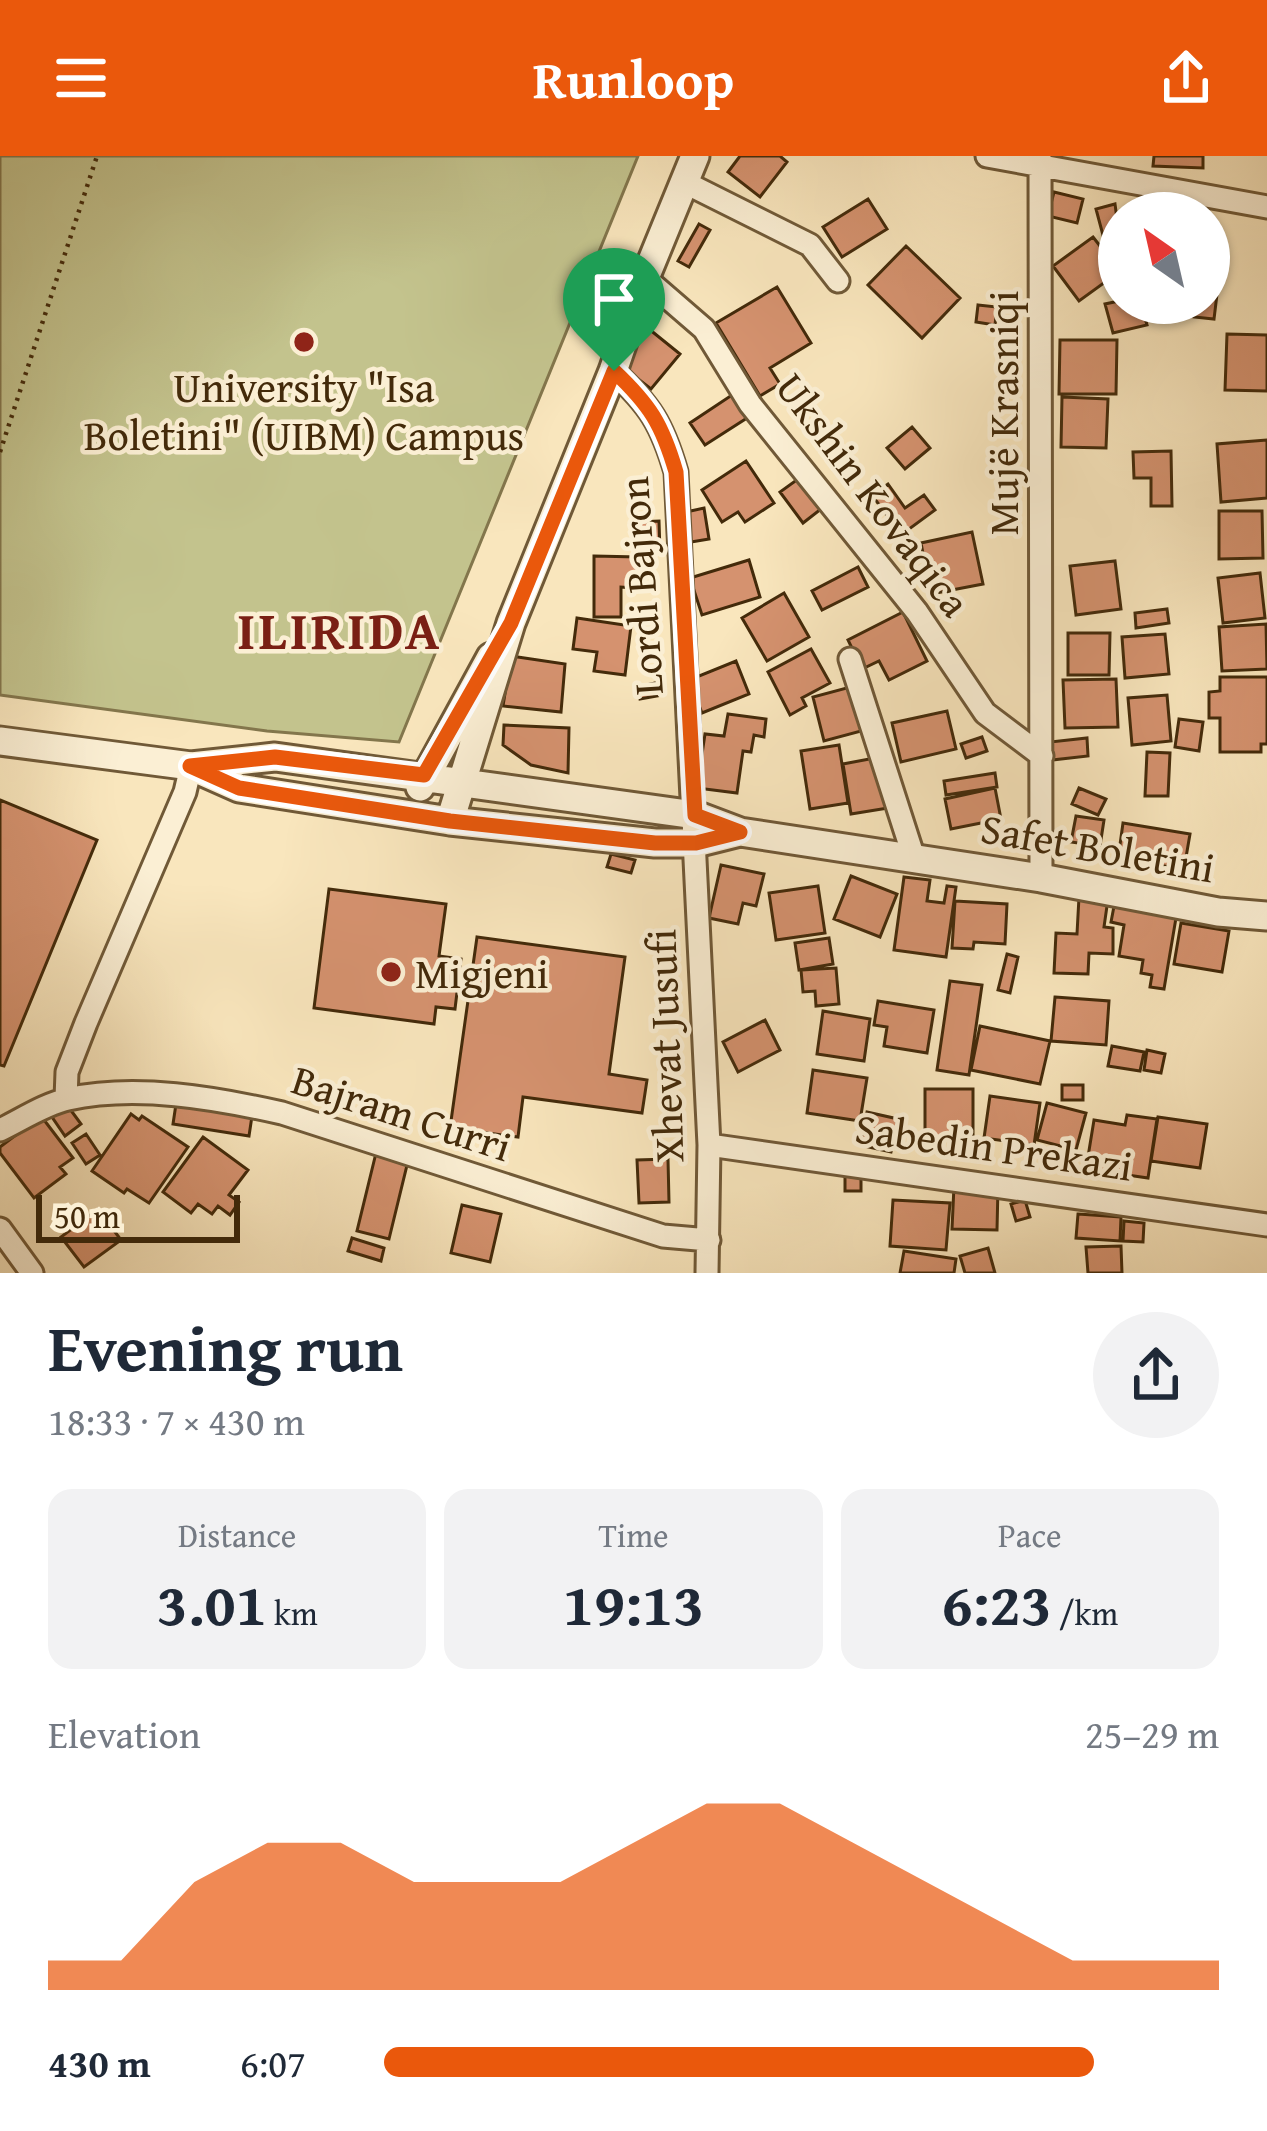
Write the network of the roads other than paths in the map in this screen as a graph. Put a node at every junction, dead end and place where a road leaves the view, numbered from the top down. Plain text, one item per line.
1 (987, 156) edge
2 (1040, 160) edge
3 (689, 169) edge
4 (1267, 207) edge
5 (645, 278) junction
6 (838, 281) dead end
7 (614, 371) junction
8 (850, 658) dead end
9 (0, 742) edge
10 (1042, 756) junction
11 (190, 766) junction
12 (443, 779) junction
13 (431, 817) junction
14 (695, 829) junction
15 (914, 858) junction
16 (1041, 878) junction
17 (1267, 916) edge
18 (66, 1099) junction
19 (0, 1130) edge
20 (709, 1144) junction
21 (1267, 1225) edge
22 (0, 1228) edge
23 (709, 1240) junction
24 (32, 1273) edge
25 (707, 1273) edge

1 - 2 street
2 - 4 street
2 - 10 street, Mujë Krasniqi
3 - 5 street
3 - 6 street
5 - 7 street
5 - 10 street, Ukshin Kovaqica
7 - 12 street
7 - 14 street, Lordi Bajron
8 - 15 street
9 - 11 street
10 - 16 street, Mujë Krasniqi
11 - 12 street
11 - 13 street
11 - 18 street
12 - 13 street
12 - 13 street
12 - 14 street
13 - 14 street
14 - 15 street, Safet Boletini
14 - 20 street, Xhevat Jusufi
15 - 16 street, Safet Boletini
16 - 17 street, Safet Boletini
18 - 19 street, Bajram Curri
18 - 23 street, Bajram Curri
20 - 21 street, Sabedin Prekazi
20 - 23 street, Xhevat Jusufi
22 - 24 street
23 - 25 street, Xhevat Jusufi

